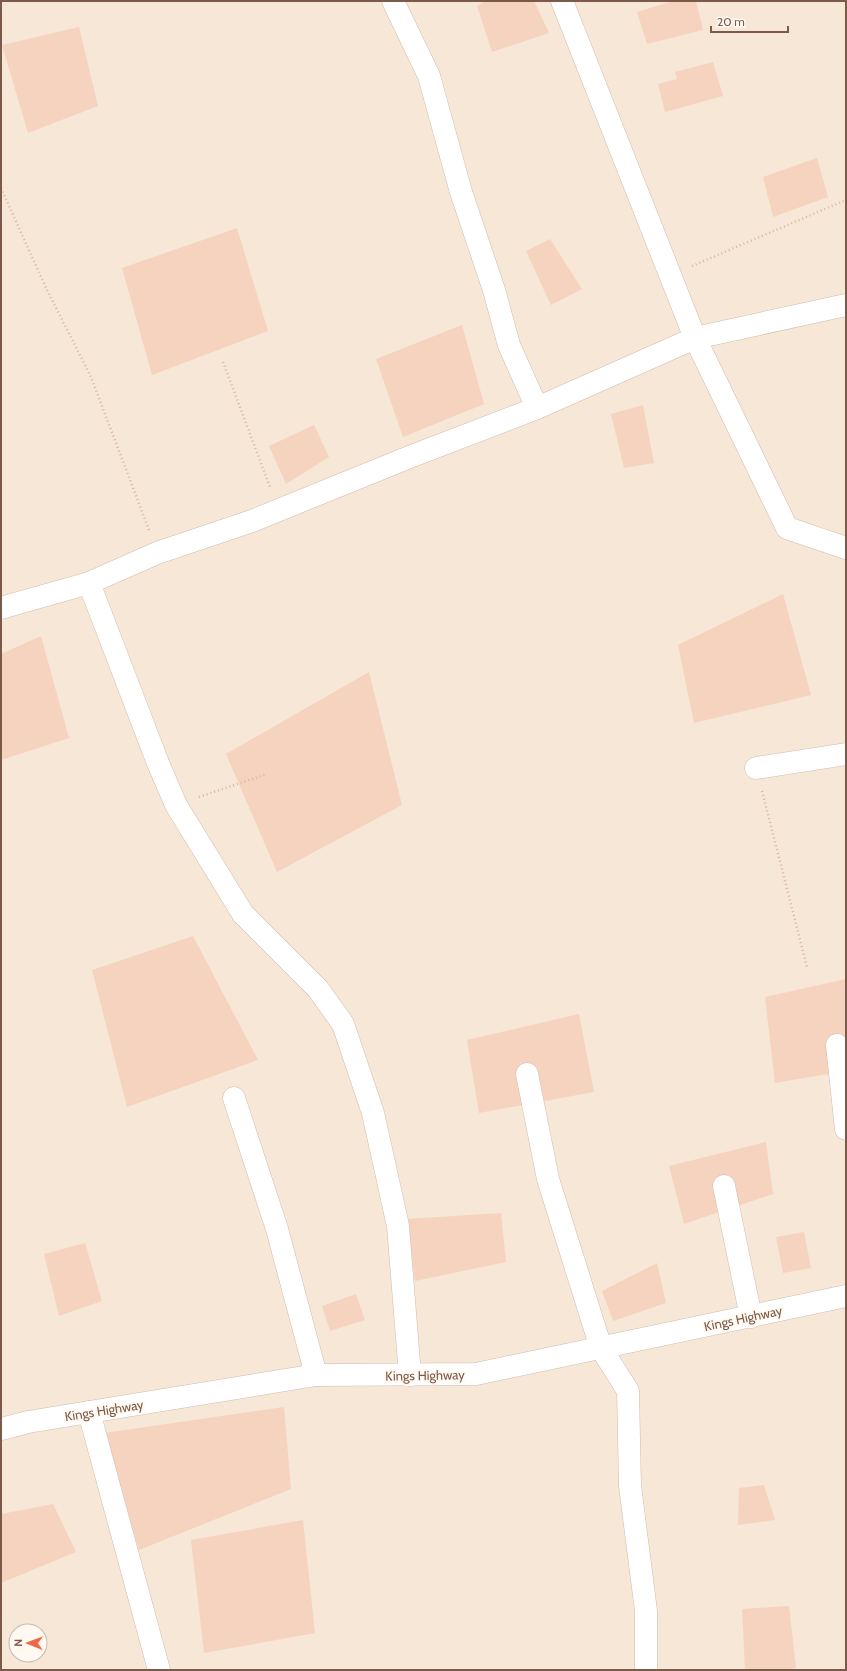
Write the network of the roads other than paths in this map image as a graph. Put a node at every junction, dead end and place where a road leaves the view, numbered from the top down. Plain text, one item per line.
1 (392, 1) edge
2 (562, 1) edge
3 (846, 305) edge
4 (695, 338) junction
5 (537, 408) junction
6 (846, 548) edge
7 (89, 583) junction
8 (1, 608) edge
9 (846, 754) edge
10 (756, 768) road end
11 (837, 1045) dead end
12 (527, 1074) dead end
13 (234, 1098) dead end
14 (846, 1129) edge
15 (724, 1186) dead end
16 (846, 1296) edge
17 (751, 1316) junction
18 (601, 1348) junction
19 (410, 1375) junction
20 (316, 1376) junction
21 (89, 1412) junction
22 (1, 1428) edge
23 (158, 1670) edge
24 (646, 1670) edge

1 - 5 street
2 - 4 street
3 - 4 street
4 - 5 street
4 - 6 street
5 - 7 street
7 - 8 street
7 - 19 street
9 - 10 street
11 - 14 street
12 - 18 street
13 - 20 street
15 - 17 street
16 - 17 street, Kings Highway
17 - 18 street, Kings Highway
18 - 19 street, Kings Highway
18 - 24 street
19 - 20 street, Kings Highway
20 - 21 street, Kings Highway
21 - 22 street, Kings Highway
21 - 23 street

